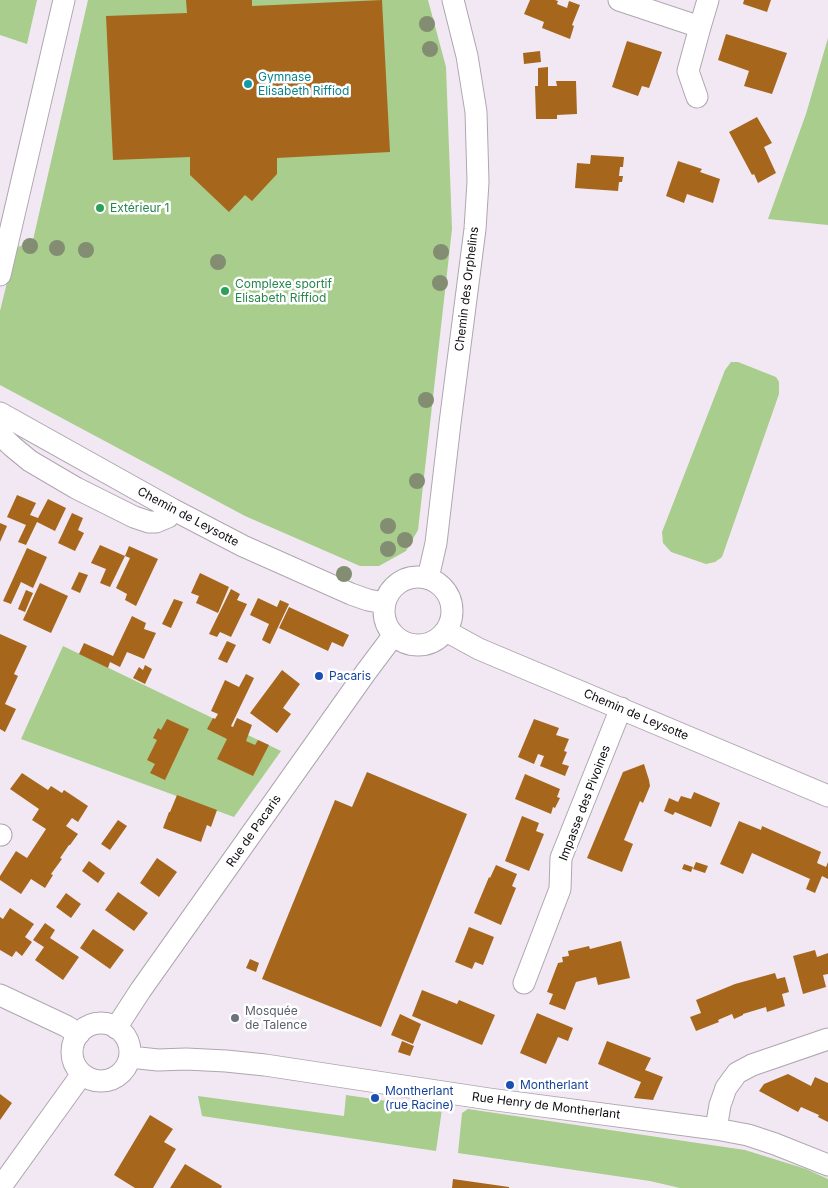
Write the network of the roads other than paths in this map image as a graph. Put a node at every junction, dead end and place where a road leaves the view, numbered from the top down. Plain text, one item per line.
1 (64, 0) edge
2 (453, 0) edge
3 (619, 0) edge
4 (708, 0) edge
5 (700, 27) junction
6 (697, 97) dead end
7 (0, 275) edge
8 (1, 422) edge
9 (172, 509) junction
10 (428, 578) junction
11 (384, 603) junction
12 (446, 631) junction
13 (393, 636) junction
14 (621, 708) junction
15 (828, 796) edge
16 (524, 983) dead end
17 (0, 995) edge
18 (116, 1028) junction
19 (80, 1034) junction
20 (828, 1039) edge
21 (130, 1057) junction
22 (82, 1074) junction
23 (716, 1129) junction
24 (828, 1165) edge
25 (0, 1188) edge

1 - 7 street
2 - 10 street, Chemin des Orphelins
3 - 5 street
4 - 5 street
5 - 6 street
8 - 9 street, Chemin de Leysotte
8 - 9 street
9 - 11 street, Chemin de Leysotte
10 - 11 street
10 - 12 street
11 - 13 street
12 - 13 street
12 - 14 street, Chemin de Leysotte
13 - 18 street, Rue de Pacaris
14 - 15 street, Chemin de Leysotte
14 - 16 street, Impasse des Pivoines
17 - 19 street
18 - 19 street
18 - 21 street
19 - 22 street
20 - 23 street
21 - 22 street
21 - 23 street, Rue Henry de Montherlant
22 - 25 street
23 - 24 street, Rue Henry de Montherlant

